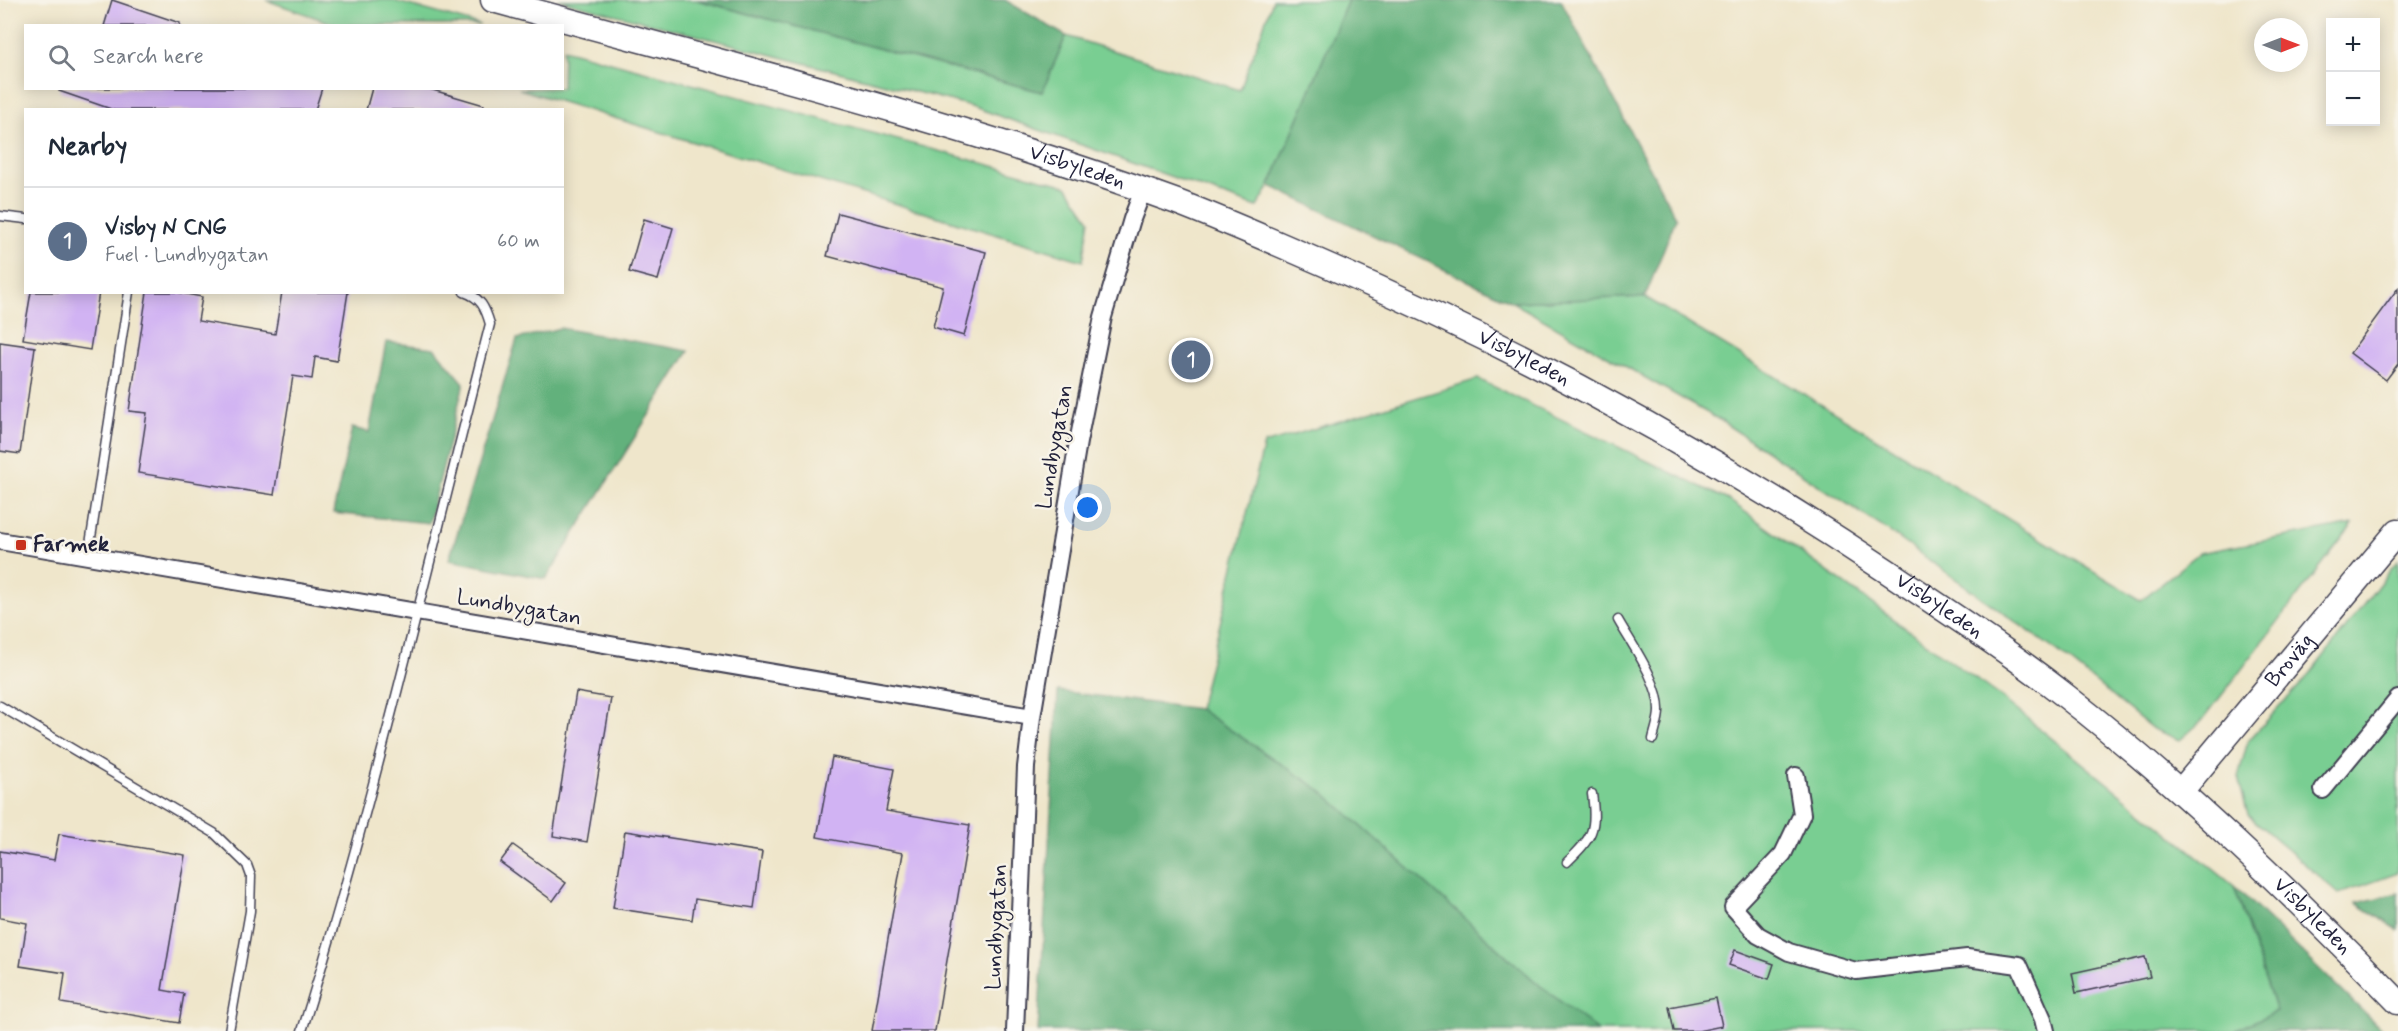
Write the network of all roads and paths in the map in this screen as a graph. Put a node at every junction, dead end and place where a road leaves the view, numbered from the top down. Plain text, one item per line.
1 (493, 0) edge
2 (1143, 190) junction
3 (0, 216) edge
4 (24, 219) edge
5 (129, 294) edge
6 (469, 294) edge
7 (2398, 531) edge
8 (0, 541) edge
9 (88, 557) junction
10 (416, 614) junction
11 (1618, 620) dead end
12 (2398, 699) edge
13 (0, 706) edge
14 (1032, 717) junction
15 (1653, 739) dead end
16 (1796, 776) dead end
17 (2323, 790) dead end
18 (2181, 791) junction
19 (1592, 794) dead end
20 (1567, 862) dead end
21 (2398, 1002) edge
22 (230, 1031) edge
23 (303, 1031) edge
24 (1015, 1031) edge
25 (2046, 1031) edge

1 - 2 main road, Visbyleden
2 - 14 street, Lundbygatan
2 - 18 main road, Visbyleden
3 - 4 lane
5 - 9 lane
6 - 10 lane
7 - 18 main road, Broväg
8 - 9 street, Lundbygatan
9 - 10 street, Lundbygatan
10 - 14 street, Lundbygatan
10 - 23 lane
11 - 15 lane
12 - 17 street
13 - 22 lane
14 - 24 street, Lundbygatan
16 - 25 street
18 - 21 main road, Visbyleden
19 - 20 lane

